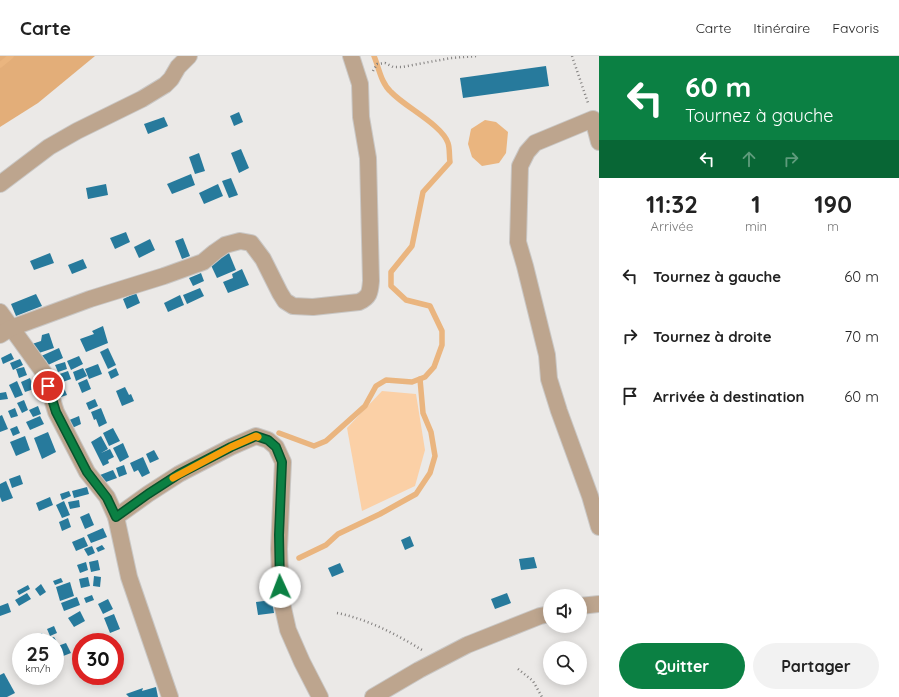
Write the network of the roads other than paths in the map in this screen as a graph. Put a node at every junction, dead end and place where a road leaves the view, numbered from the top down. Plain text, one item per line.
1 (189, 56) edge
2 (351, 56) edge
3 (599, 142) edge
4 (0, 184) edge
5 (0, 312) edge
6 (6, 331) edge
7 (116, 517) junction
8 (599, 527) edge
9 (599, 604) edge
10 (587, 605) edge
11 (543, 615) edge
12 (170, 697) edge
13 (320, 697) edge
14 (373, 697) edge

1 - 4 street
2 - 6 street
3 - 8 street
5 - 6 street
6 - 7 street
7 - 12 street
7 - 13 street
9 - 10 street
11 - 14 street

